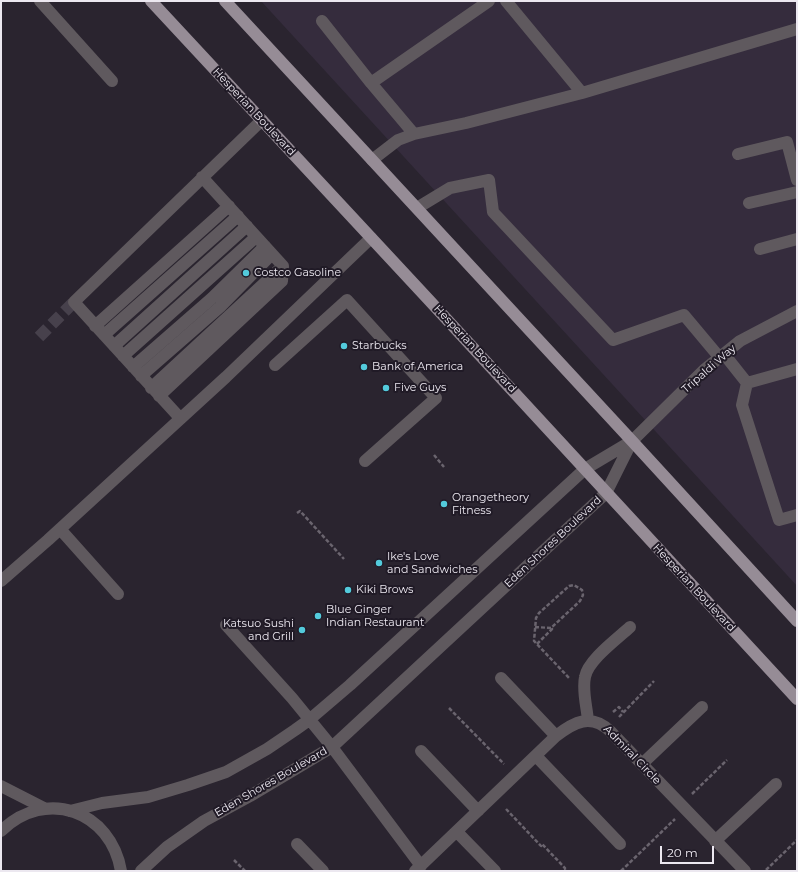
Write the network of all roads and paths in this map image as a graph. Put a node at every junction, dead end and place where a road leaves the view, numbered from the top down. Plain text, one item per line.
1 (40, 1) edge
2 (151, 1) edge
3 (225, 1) edge
4 (489, 1) edge
5 (506, 1) edge
6 (322, 21) dead end
7 (797, 29) edge
8 (112, 81) dead end
9 (371, 83) junction
10 (582, 93) junction
11 (262, 120) junction
12 (414, 134) junction
13 (738, 154) dead end
14 (372, 160) junction
15 (202, 177) junction
16 (797, 180) edge
17 (797, 192) edge
18 (749, 203) dead end
19 (229, 206) junction
20 (417, 208) junction
21 (238, 216) junction
22 (247, 226) junction
23 (256, 237) junction
24 (372, 238) junction
25 (797, 238) edge
26 (760, 249) dead end
27 (269, 250) junction
28 (797, 311) edge
29 (100, 330) junction
30 (114, 346) junction
31 (123, 356) junction
32 (722, 356) junction
33 (275, 365) dead end
34 (133, 367) junction
35 (797, 369) edge
36 (141, 376) junction
37 (747, 383) junction
38 (155, 392) junction
39 (180, 418) junction
40 (632, 441) junction
41 (434, 454) dead end
42 (365, 461) dead end
43 (444, 467) dead end
44 (585, 469) junction
45 (606, 492) junction
46 (297, 513) dead end
47 (797, 515) edge
48 (60, 529) junction
49 (344, 559) dead end
50 (1, 581) edge
51 (118, 594) dead end
52 (797, 621) edge
53 (226, 625) dead end
54 (535, 626) junction
55 (630, 627) dead end
56 (551, 628) junction
57 (537, 644) junction
58 (501, 678) dead end
59 (584, 681) junction
60 (654, 681) dead end
61 (797, 698) edge
62 (702, 707) dead end
63 (449, 708) dead end
64 (613, 712) dead end
65 (623, 712) junction
66 (618, 717) dead end
67 (309, 720) junction
68 (588, 721) junction
69 (556, 736) junction
70 (332, 747) junction
71 (421, 751) dead end
72 (536, 756) junction
73 (727, 760) dead end
74 (504, 764) dead end
75 (642, 764) junction
76 (776, 784) dead end
77 (1, 786) edge
78 (692, 794) dead end
79 (46, 809) junction
80 (506, 809) dead end
81 (70, 811) junction
82 (478, 811) junction
83 (679, 817) dead end
84 (1, 831) edge
85 (457, 832) junction
86 (797, 840) edge
87 (715, 841) junction
88 (297, 844) dead end
89 (620, 844) dead end
90 (234, 860) dead end
91 (418, 868) edge
92 (766, 870) dead end
93 (122, 871) edge
94 (141, 871) edge
95 (245, 871) edge
96 (322, 871) edge
97 (495, 871) edge
98 (566, 871) edge
99 (621, 871) edge
100 (745, 871) edge

1 - 8 street
2 - 11 main road, Hesperian Boulevard
3 - 14 main road
4 - 9 street
5 - 10 street
6 - 9 street
7 - 10 street
9 - 12 street
10 - 12 street
11 - 15 street
11 - 24 main road, Hesperian Boulevard
12 - 14 street
13 - 16 street
14 - 20 main road
15 - 19 street
15 - 29 street
17 - 18 street
19 - 21 street
19 - 29 street
20 - 32 street
20 - 40 main road
21 - 22 street
21 - 29 street
22 - 23 street
22 - 30 street
23 - 27 street
23 - 31 street
24 - 39 street
24 - 44 main road, Hesperian Boulevard
25 - 26 street
27 - 34 street
27 - 36 street
27 - 38 street
28 - 32 street, Tripaldi Way
29 - 30 street
30 - 31 street
31 - 34 street
32 - 37 street
32 - 40 street, Tripaldi Way
33 - 42 street
34 - 36 street
35 - 37 street
36 - 38 street
37 - 47 street
38 - 39 street
39 - 48 street
40 - 44 street
40 - 45 street, Eden Shores Boulevard
40 - 52 main road
41 - 43 path
44 - 45 main road, Hesperian Boulevard
44 - 67 street
45 - 61 main road, Hesperian Boulevard
45 - 70 street, Eden Shores Boulevard
46 - 49 path
48 - 50 street
48 - 51 street
53 - 67 street
54 - 56 path
54 - 56 path
54 - 57 path
55 - 59 street
56 - 57 path
57 - 59 path
58 - 69 street
59 - 68 street
60 - 65 path
62 - 75 street
63 - 74 path
64 - 65 path
65 - 66 path
67 - 70 street
67 - 81 street
68 - 69 street
68 - 75 street, Admiral Circle
69 - 72 street
70 - 91 street
70 - 94 street, Eden Shores Boulevard
71 - 82 street
72 - 82 street
72 - 89 street
73 - 78 path
75 - 87 street, Admiral Circle
76 - 87 street
77 - 79 street
79 - 81 street
79 - 84 street
80 - 98 path
81 - 93 street
82 - 85 street
83 - 99 path
85 - 91 street
85 - 97 street
86 - 92 path
87 - 100 street, Admiral Circle
88 - 96 street
90 - 95 path

